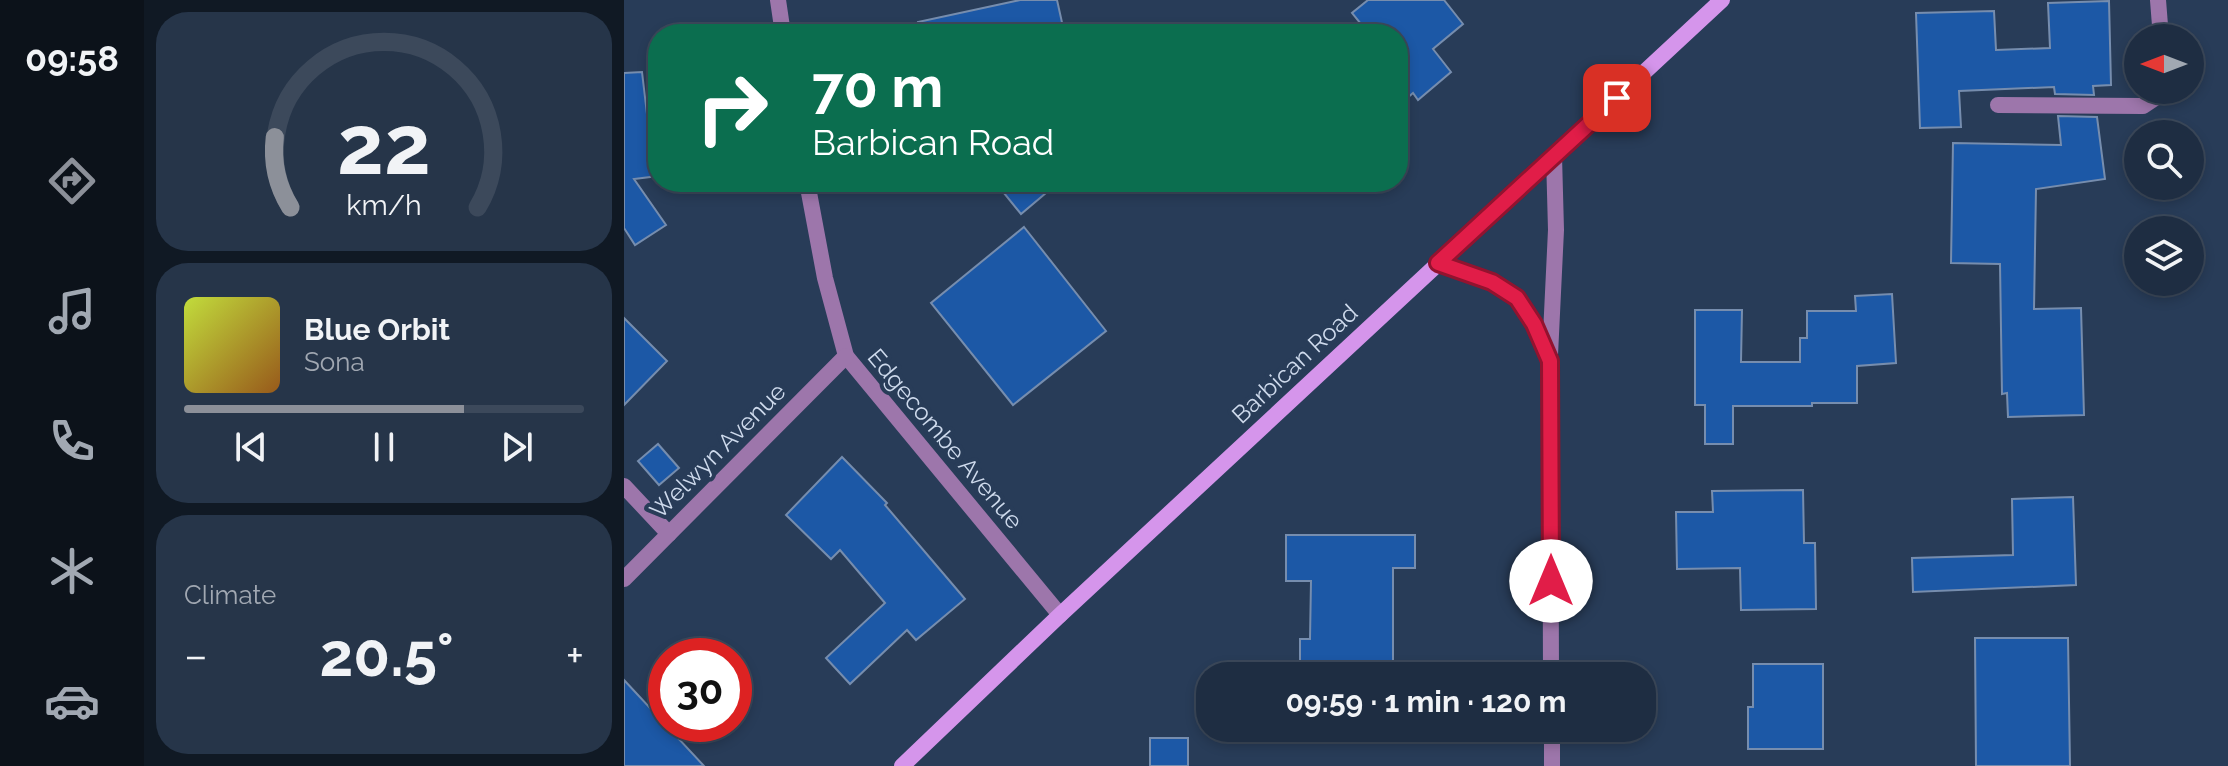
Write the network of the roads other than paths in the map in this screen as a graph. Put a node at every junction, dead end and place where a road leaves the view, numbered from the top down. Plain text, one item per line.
1 (778, 0) edge
2 (1722, 0) edge
3 (2158, 0) edge
4 (782, 24) edge
5 (2160, 24) edge
6 (2146, 104) edge
7 (1998, 105) dead end
8 (1554, 156) junction
9 (809, 192) edge
10 (1438, 263) junction
11 (846, 356) junction
12 (1550, 361) junction
13 (624, 486) edge
14 (669, 534) junction
15 (624, 579) edge
16 (1060, 615) junction
17 (1551, 662) edge
18 (1552, 742) edge
19 (902, 766) edge
20 (1552, 766) edge

1 - 4 street
2 - 8 main road, Barbican Road
3 - 5 street
6 - 7 street
8 - 10 main road, Barbican Road
8 - 12 street
9 - 11 street, Edgecombe Avenue
10 - 12 street
10 - 16 main road, Barbican Road
11 - 14 street, Welwyn Avenue
11 - 16 street, Edgecombe Avenue
12 - 17 street
13 - 14 street
14 - 15 street, Welwyn Avenue
16 - 19 main road, Barbican Road
18 - 20 street

